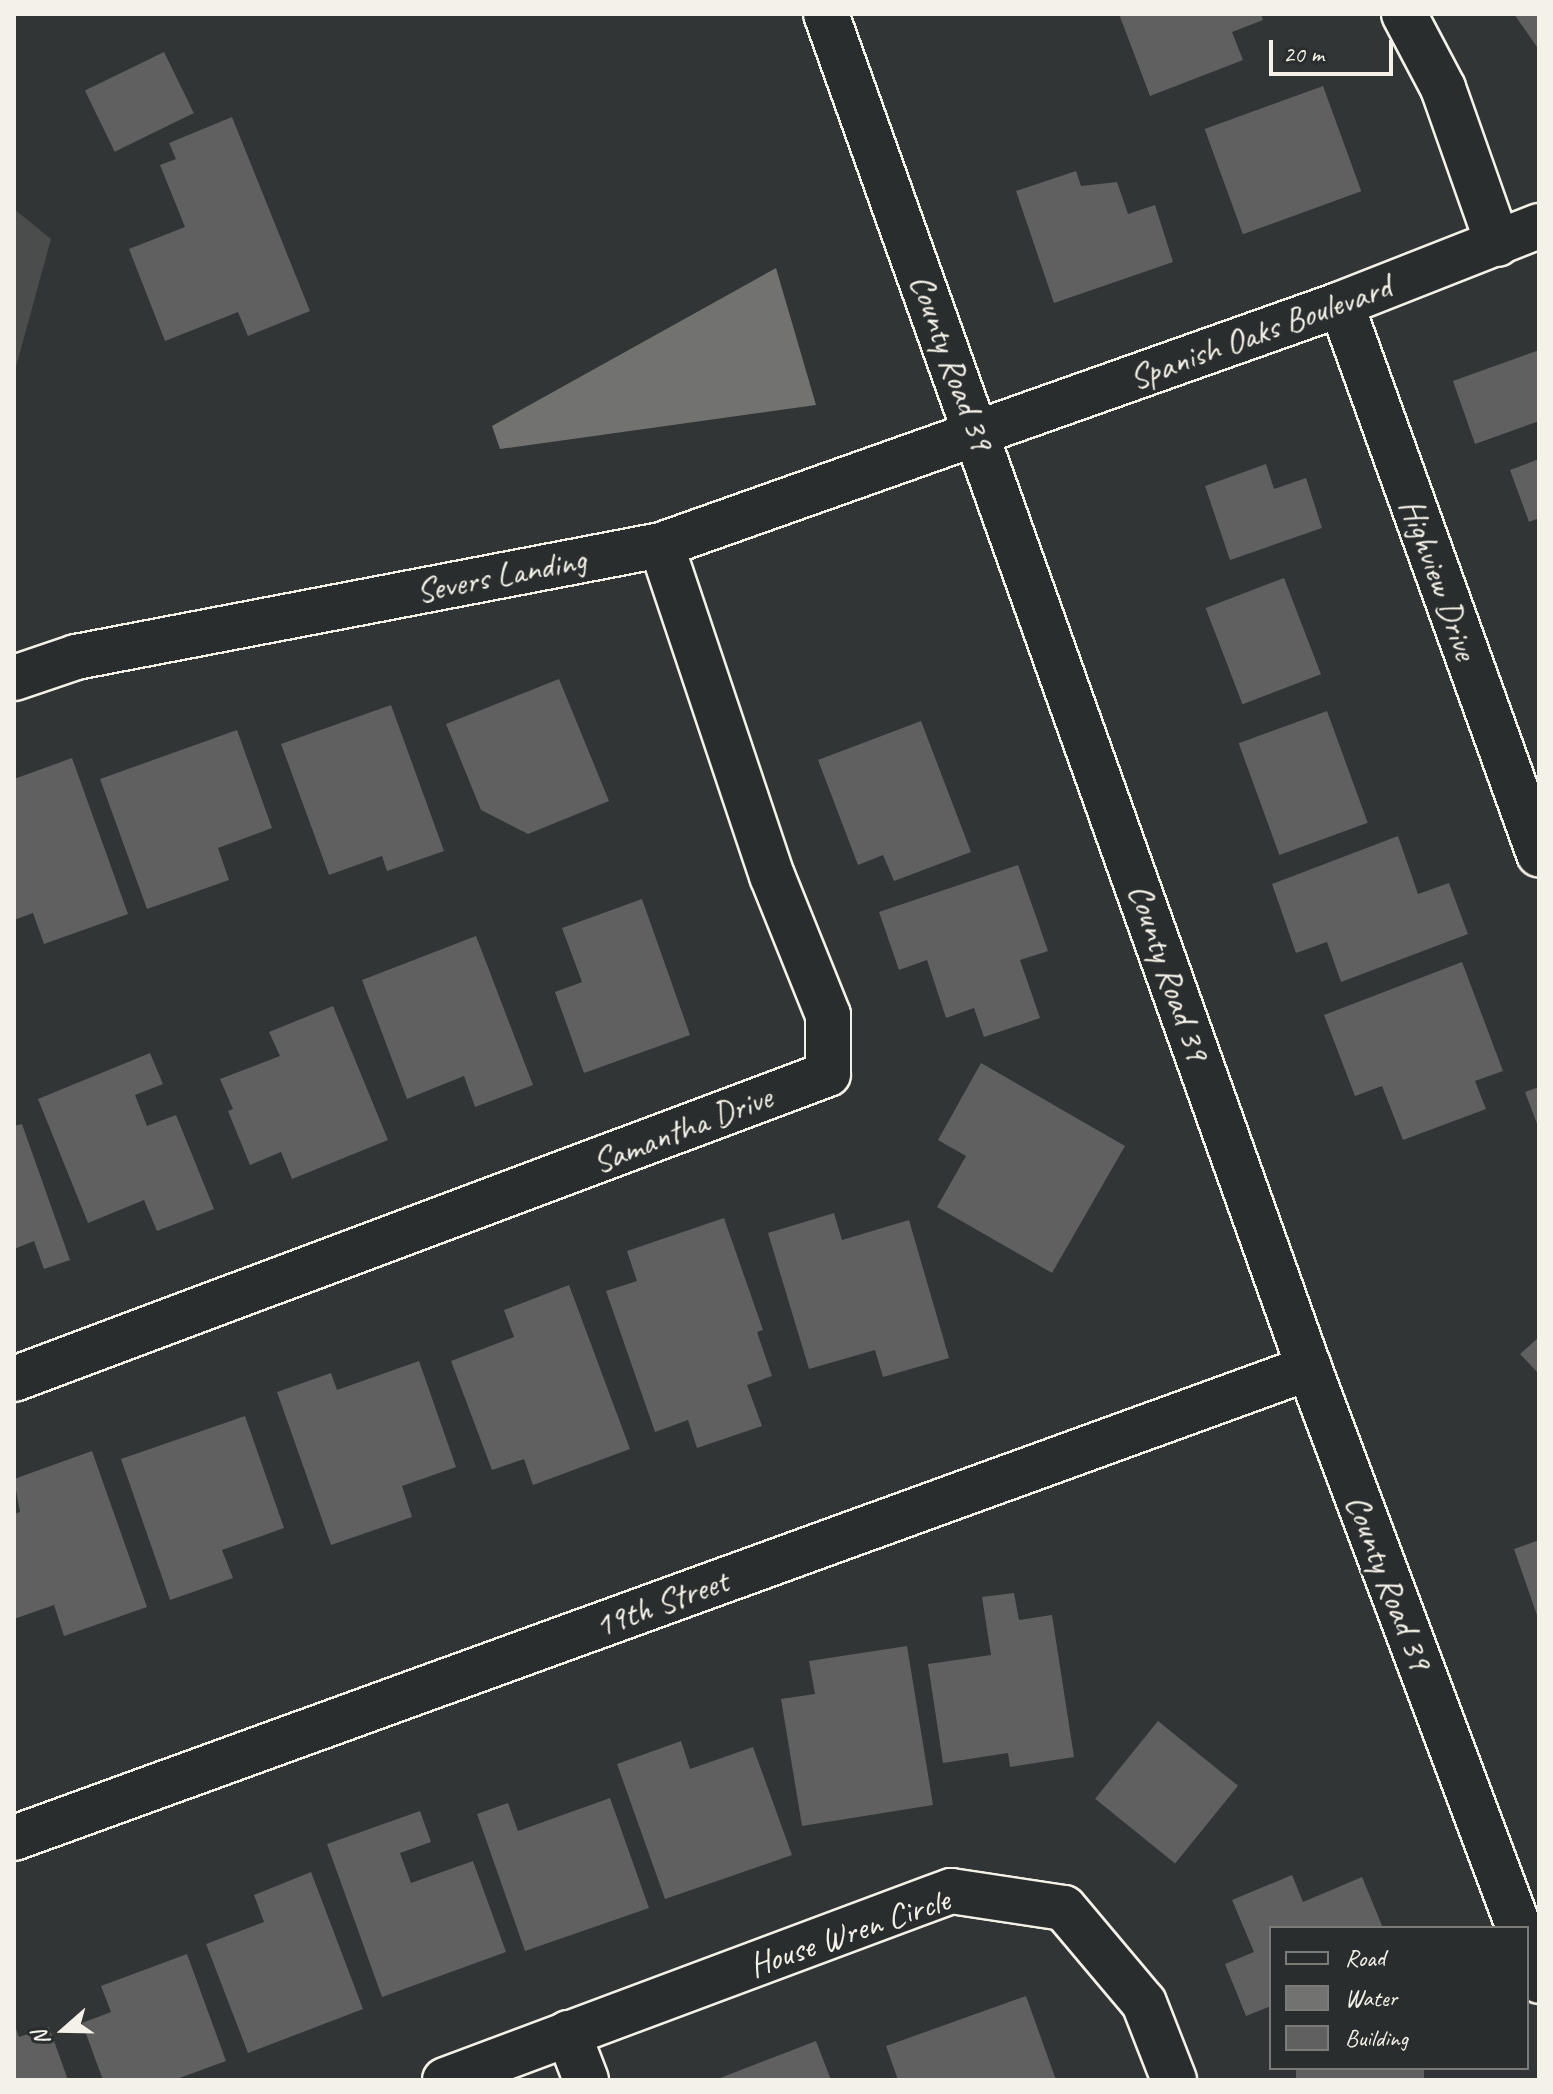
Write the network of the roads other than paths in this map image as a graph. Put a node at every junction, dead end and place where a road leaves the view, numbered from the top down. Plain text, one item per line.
1 (826, 14) edge
2 (1404, 14) edge
3 (1539, 226) edge
4 (1498, 244) junction
5 (1341, 304) junction
6 (979, 435) junction
7 (661, 545) junction
8 (14, 678) edge
9 (1539, 854) edge
10 (1309, 1368) junction
11 (14, 1379) edge
12 (14, 1838) edge
13 (1518, 1926) edge
14 (1529, 1954) edge
15 (1539, 1981) edge
16 (568, 2033) junction
17 (445, 2080) edge
18 (586, 2080) edge
19 (1174, 2080) edge

1 - 6 street, County Road 39
2 - 4 street
3 - 4 street, Spanish Oaks Boulevard
4 - 5 street, Spanish Oaks Boulevard
5 - 6 street, Spanish Oaks Boulevard
5 - 9 street, Highview Drive
6 - 7 street, Severs Landing
6 - 10 street, County Road 39
7 - 8 street, Severs Landing
7 - 11 street, Samantha Drive
10 - 12 street, 19th Street
10 - 13 street, County Road 39
14 - 15 street
16 - 17 street, House Wren Circle
16 - 18 street
16 - 19 street, House Wren Circle

